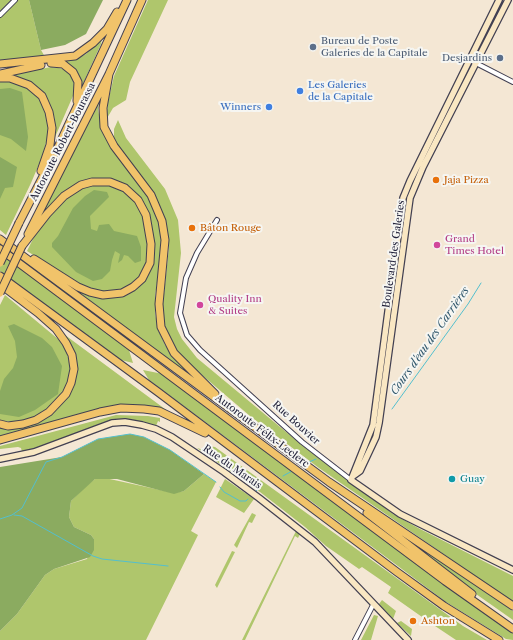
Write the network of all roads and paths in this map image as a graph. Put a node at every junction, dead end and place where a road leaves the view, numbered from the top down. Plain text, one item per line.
1 (15, 0) edge
2 (126, 0) edge
3 (142, 0) edge
4 (499, 0) edge
5 (508, 0) edge
6 (0, 15) edge
7 (470, 60) junction
8 (476, 63) junction
9 (0, 64) edge
10 (0, 74) edge
11 (108, 74) junction
12 (0, 78) edge
13 (513, 82) edge
14 (75, 112) junction
15 (35, 191) junction
16 (217, 220) dead end
17 (31, 232) junction
18 (0, 239) edge
19 (0, 249) edge
20 (23, 256) junction
21 (0, 263) edge
22 (0, 276) edge
23 (0, 284) edge
24 (0, 293) edge
25 (38, 313) junction
26 (158, 392) junction
27 (236, 414) junction
28 (0, 424) edge
29 (0, 440) edge
30 (226, 445) junction
31 (0, 459) edge
32 (352, 478) junction
33 (329, 482) junction
34 (513, 570) edge
35 (373, 605) junction
36 (513, 606) edge
37 (513, 626) edge
38 (513, 629) edge
39 (355, 640) edge
40 (408, 640) edge
41 (499, 640) edge

1 - 6 street
2 - 9 highway
2 - 14 highway, Autoroute Robert-Bourassa
3 - 11 highway, Autoroute Robert-Bourassa
4 - 7 street, Boulevard des Galeries
5 - 8 street, Boulevard des Galeries
7 - 8 street
7 - 32 street, Boulevard des Galeries
8 - 13 street
8 - 32 street, Boulevard des Galeries
10 - 14 highway
11 - 17 highway, Autoroute Robert-Bourassa
11 - 27 highway
12 - 15 highway
14 - 15 highway, Autoroute Robert-Bourassa
15 - 21 highway, Autoroute Robert-Bourassa, bridge
16 - 32 street, Rue Bouvier
17 - 20 highway
17 - 24 highway, bridge
18 - 20 highway
19 - 38 highway, Autoroute Félix-Leclerc
20 - 27 highway
22 - 26 highway
23 - 25 highway
25 - 26 highway
25 - 28 highway
26 - 30 highway
27 - 33 highway
29 - 30 highway
30 - 41 highway
31 - 35 street, Rue du Marais
32 - 34 street, Rue Bouvier
33 - 36 highway
33 - 37 highway
35 - 39 street
35 - 40 street, Rue du Marais

